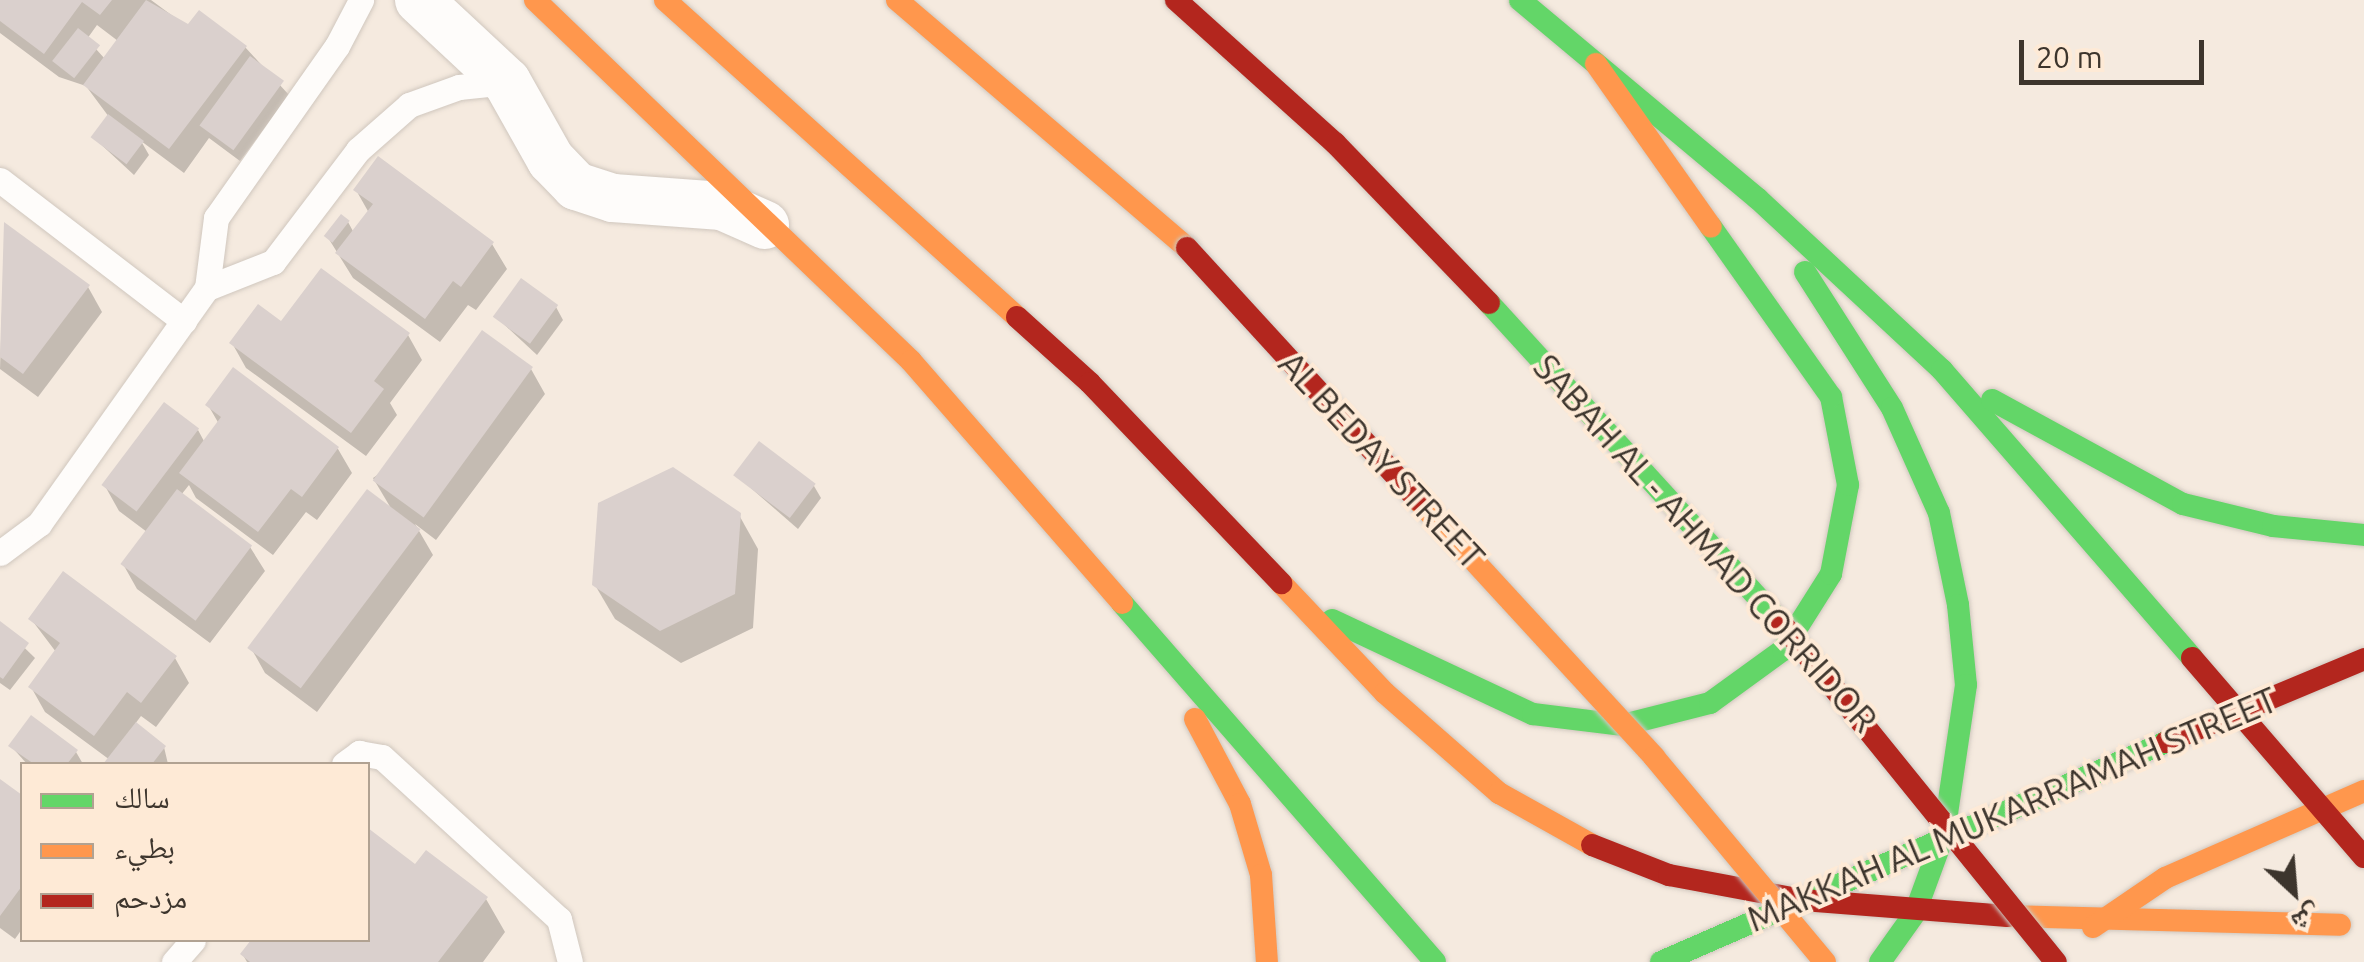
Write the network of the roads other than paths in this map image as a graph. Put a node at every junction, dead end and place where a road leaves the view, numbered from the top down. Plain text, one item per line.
1 (361, 0) edge
2 (418, 0) edge
3 (535, 0) edge
4 (665, 0) edge
5 (897, 0) edge
6 (1176, 0) edge
7 (1520, 0) edge
8 (1596, 64) junction
9 (507, 82) junction
10 (0, 180) edge
11 (1757, 198) junction
12 (784, 234) junction
13 (208, 288) junction
14 (184, 321) junction
15 (1942, 370) junction
16 (2364, 535) edge
17 (0, 553) edge
18 (1112, 585) junction
19 (1298, 604) junction
20 (2364, 658) edge
21 (2233, 712) junction
22 (347, 762) edge
23 (2364, 791) edge
24 (2321, 807) junction
25 (1944, 834) junction
26 (2364, 858) edge
27 (1803, 900) junction
28 (1915, 912) junction
29 (2364, 915) edge
30 (2100, 921) junction
31 (2340, 925) junction
32 (192, 942) edge
33 (2274, 950) dead end
34 (174, 962) edge
35 (570, 962) edge
36 (1267, 962) edge
37 (1435, 962) edge
38 (1661, 962) edge
39 (1825, 962) edge
40 (1880, 962) edge
41 (2054, 962) edge

1 - 13 lane
2 - 9 street
3 - 12 main road
4 - 19 main road
5 - 39 main road, AL BEDAY STREET, bridge
6 - 41 main road, SABAH AL - AHMAD CORRIDOR, bridge
7 - 8 main road
8 - 11 main road
8 - 19 main road
9 - 12 street
9 - 13 lane
10 - 14 lane
11 - 15 main road
11 - 25 main road
12 - 18 main road
13 - 14 lane
14 - 17 lane
15 - 16 main road
15 - 21 main road
18 - 36 main road
18 - 37 main road
19 - 27 main road
20 - 21 main road, MAKKAH AL MUKARRAMAH STREET
21 - 24 main road
21 - 25 main road, MAKKAH AL MUKARRAMAH STREET
22 - 35 lane
23 - 24 main road
24 - 26 main road
24 - 30 main road
25 - 27 main road, MAKKAH AL MUKARRAMAH STREET
25 - 28 main road
27 - 28 main road
27 - 38 main road, MAKKAH AL MUKARRAMAH STREET
28 - 30 main road
28 - 40 main road
29 - 31 main road
30 - 31 main road
30 - 41 main road
31 - 33 main road
32 - 34 lane

